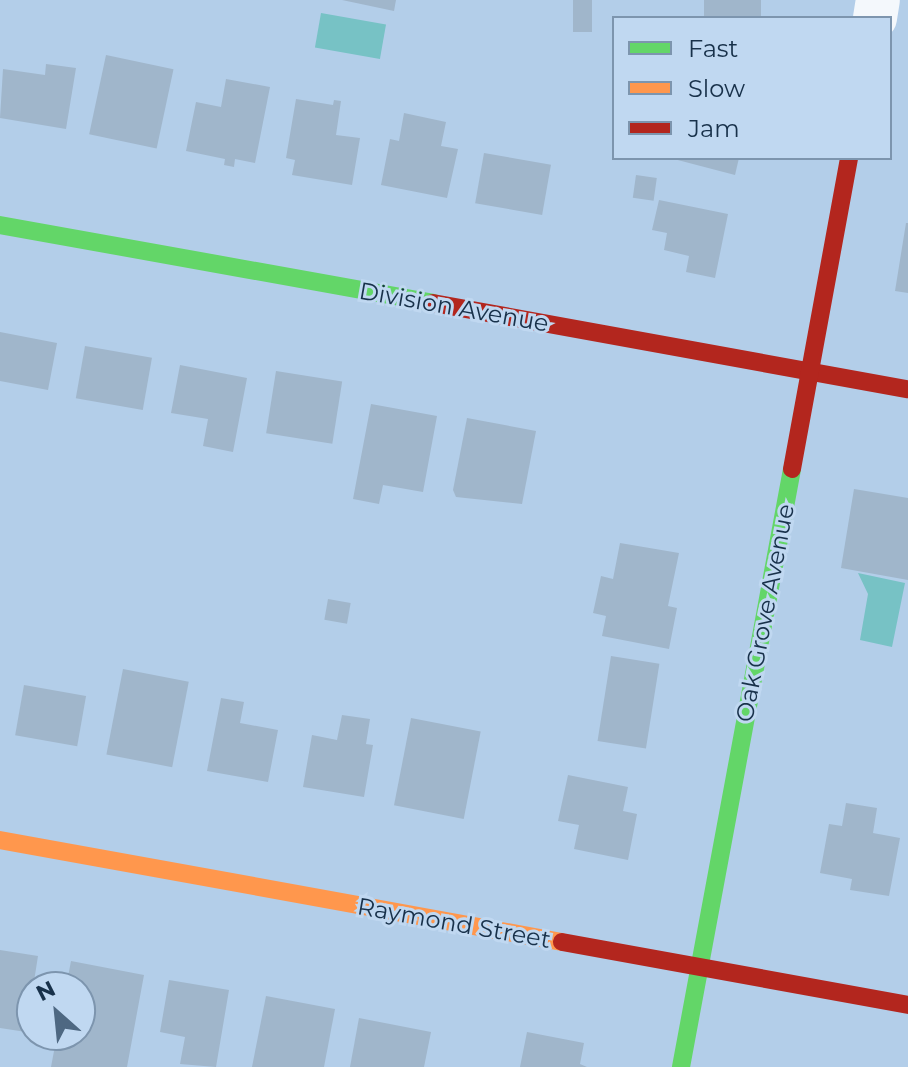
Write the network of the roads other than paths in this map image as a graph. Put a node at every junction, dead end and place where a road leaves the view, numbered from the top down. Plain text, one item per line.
1 (849, 160) edge
2 (0, 225) edge
3 (811, 371) junction
4 (908, 389) edge
5 (0, 840) edge
6 (699, 967) junction
7 (908, 1005) edge
8 (681, 1067) edge

1 - 3 street, Oak Grove Avenue
2 - 3 street, Division Avenue
3 - 4 street, Division Avenue
3 - 6 street, Oak Grove Avenue
5 - 6 street, Raymond Street
6 - 7 street, Raymond Street
6 - 8 street, Oak Grove Avenue

